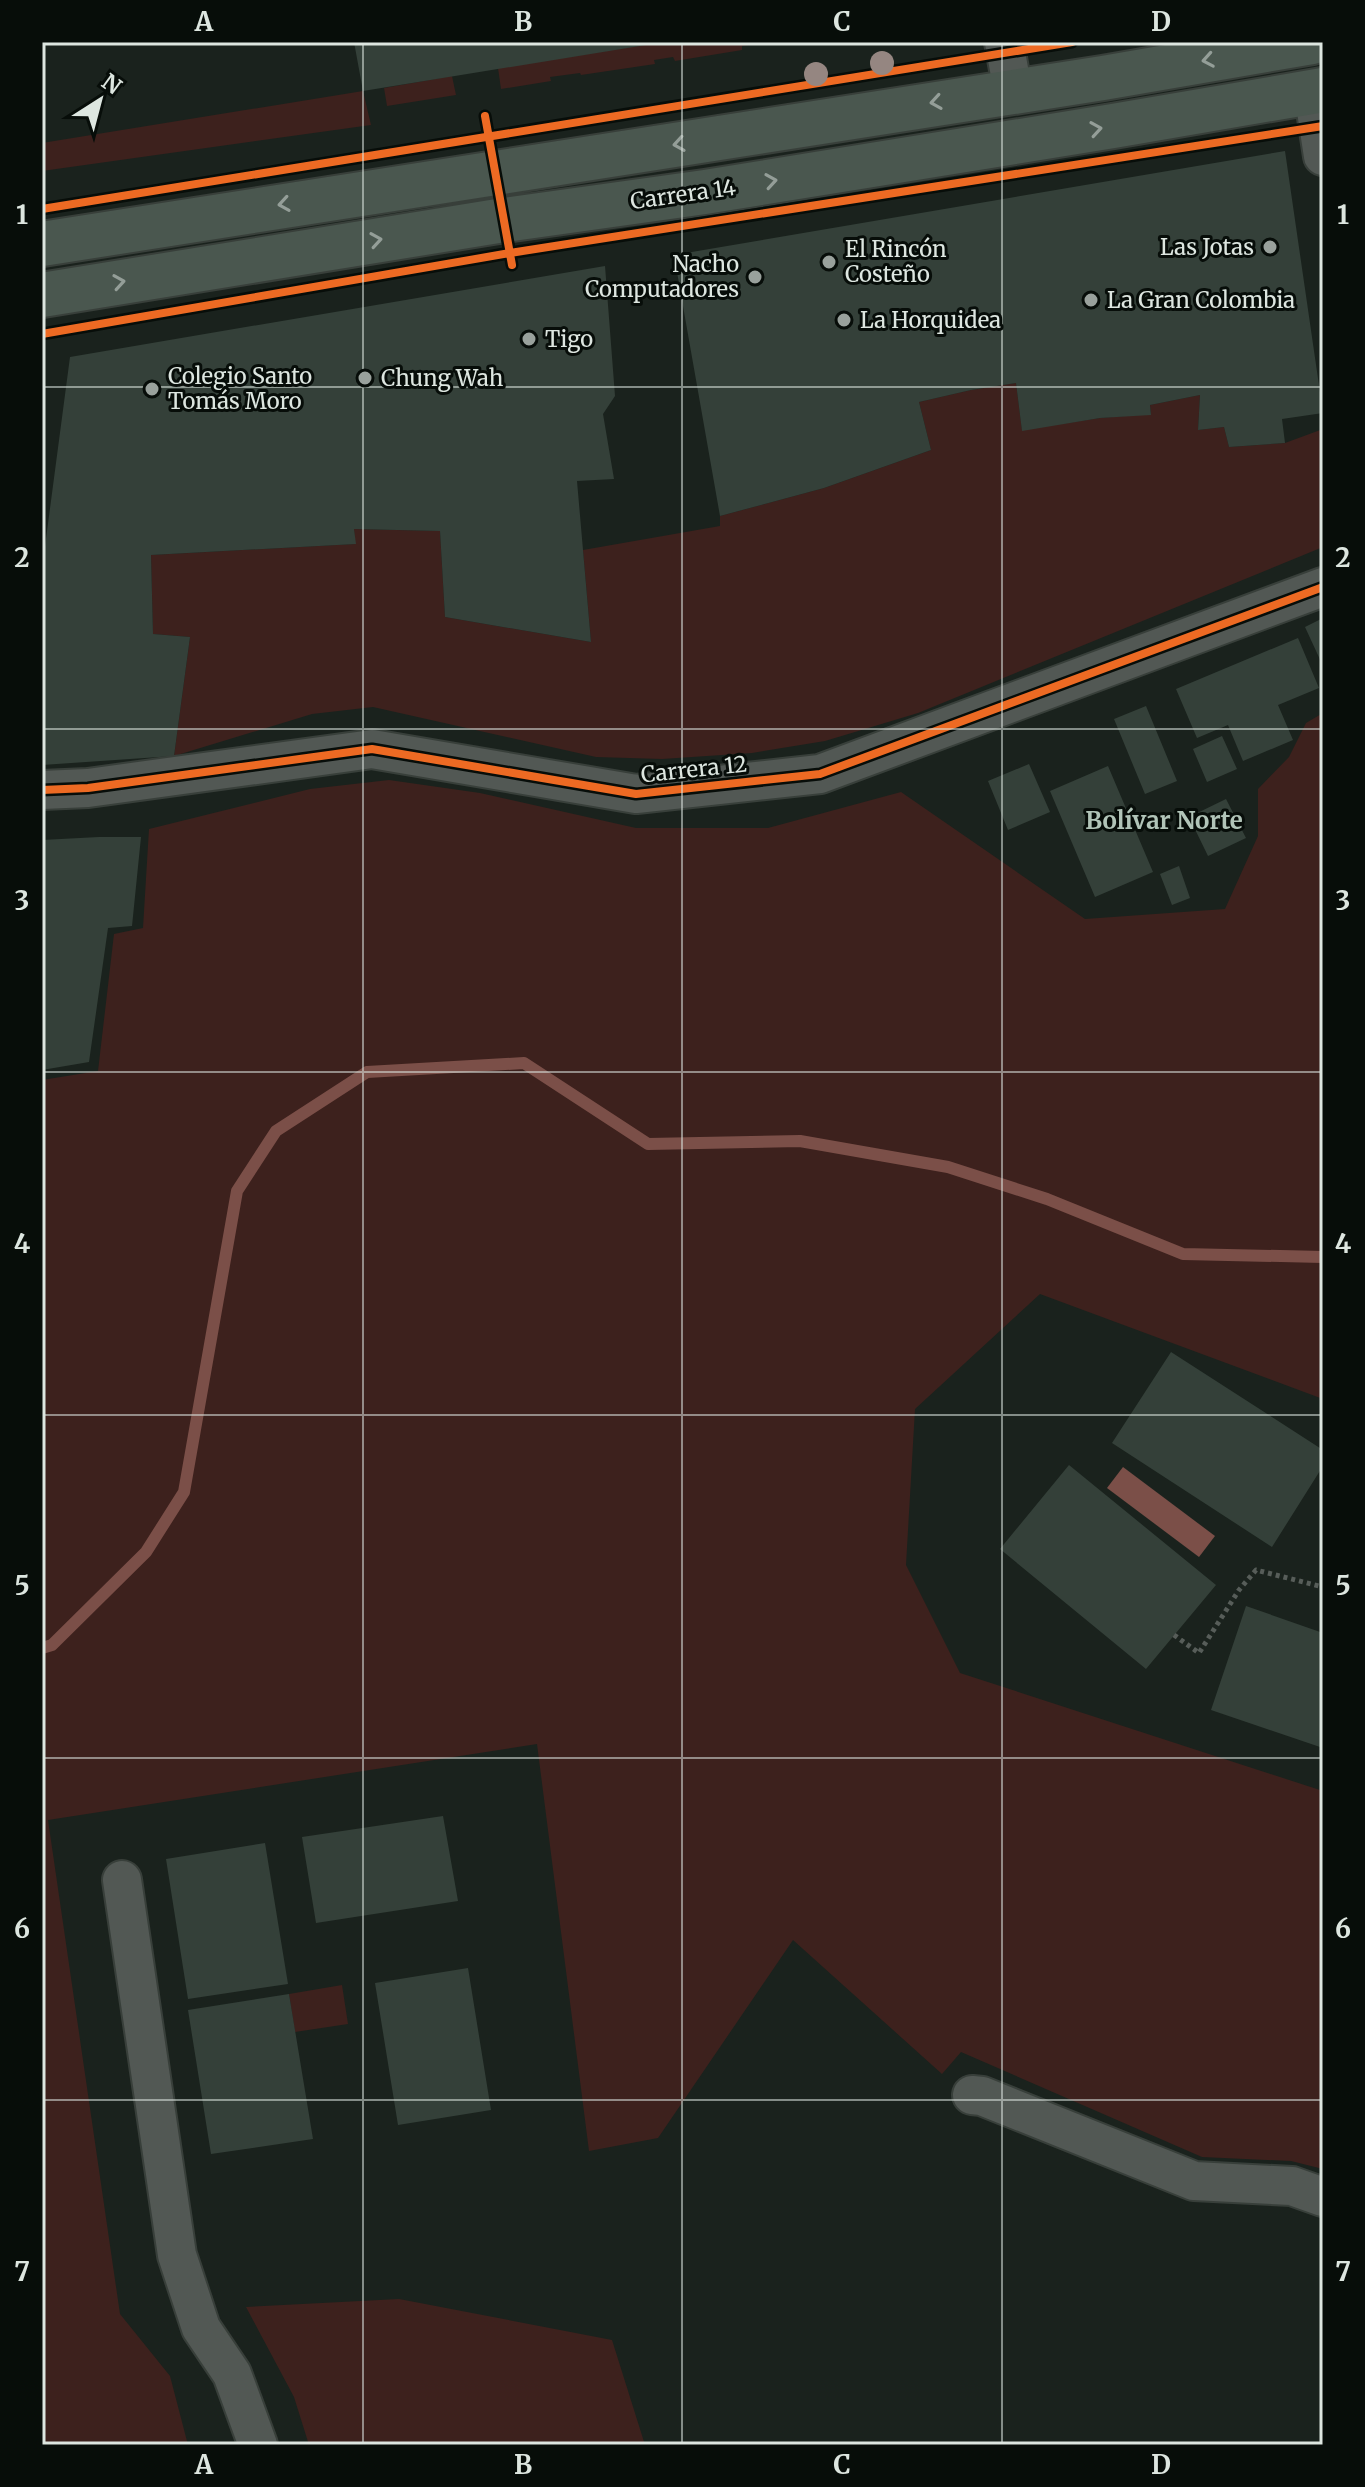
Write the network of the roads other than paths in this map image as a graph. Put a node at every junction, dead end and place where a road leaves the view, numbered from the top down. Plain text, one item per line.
1 (1004, 42) edge
2 (1312, 42) edge
3 (1318, 90) edge
4 (1013, 91) junction
5 (1323, 156) edge
6 (42, 244) edge
7 (43, 301) edge
8 (1323, 587) edge
9 (42, 790) edge
10 (122, 1880) dead end
11 (972, 2095) dead end
12 (1323, 2197) edge
13 (258, 2445) edge

1 - 4 street
2 -> 4 main road
3 - 5 street
7 -> 3 main road, Carrera 14
4 -> 6 main road
8 - 9 street, Carrera 12
10 - 13 street
11 - 12 street

